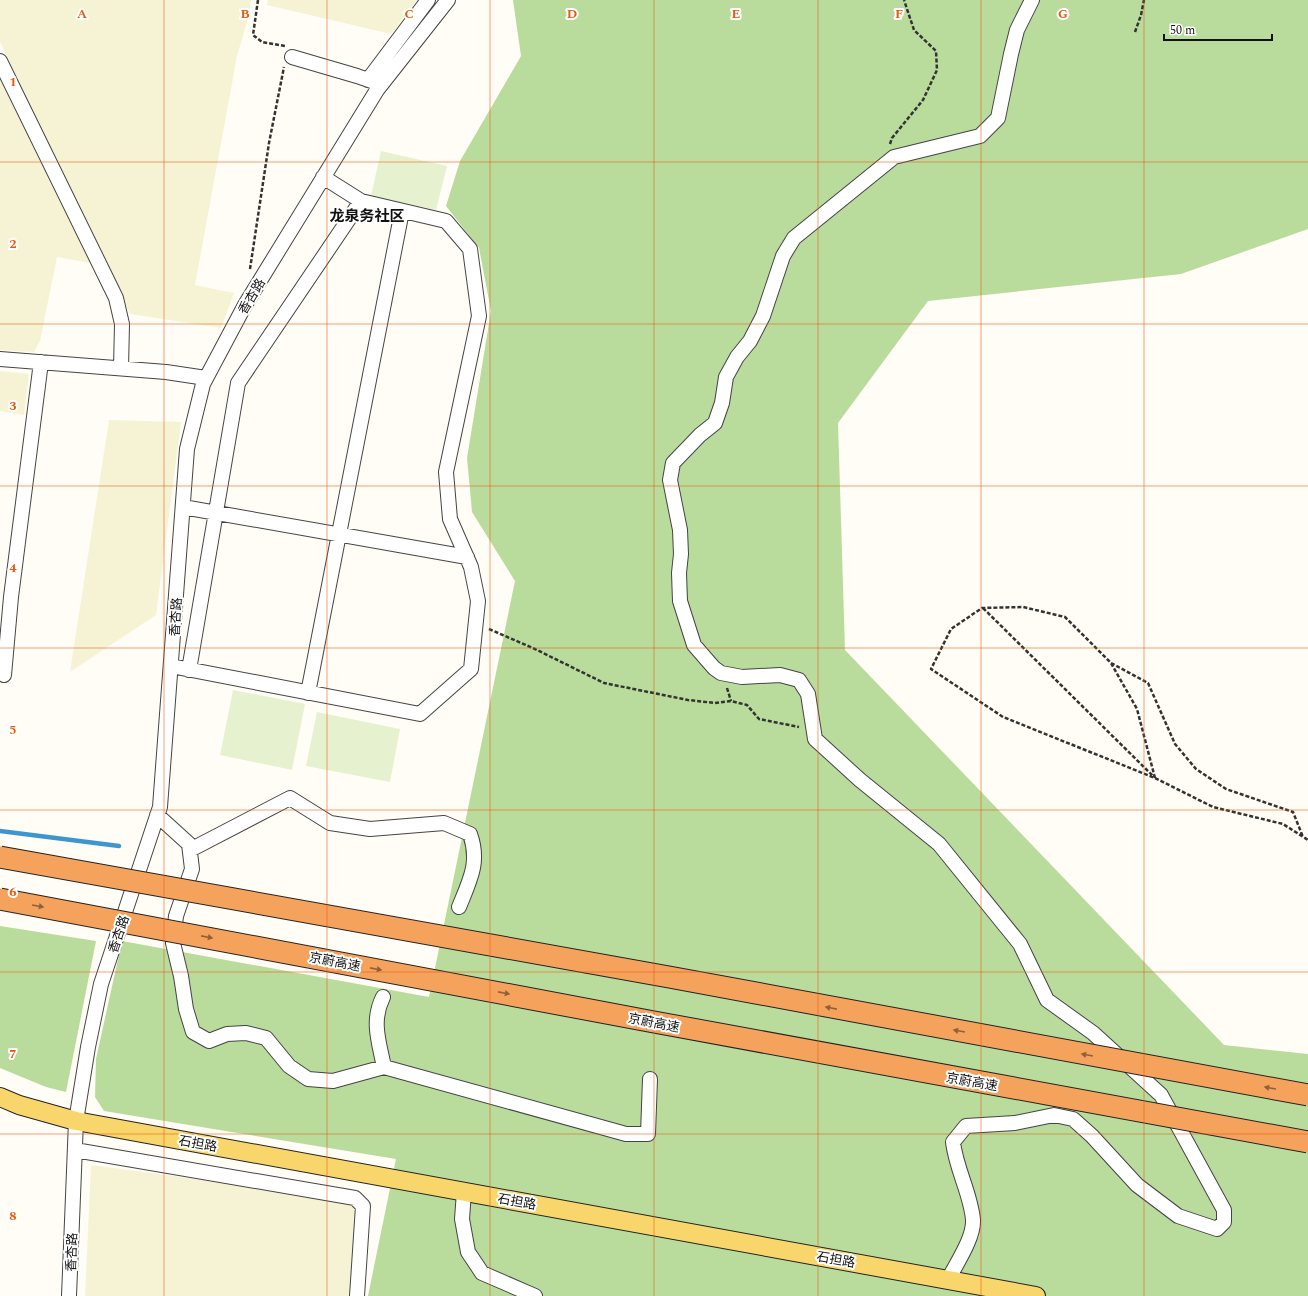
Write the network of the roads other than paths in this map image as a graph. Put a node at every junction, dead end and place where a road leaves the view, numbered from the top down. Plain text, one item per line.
1 (428, 0) edge
2 (448, 0) edge
3 (1032, 0) edge
4 (292, 58) road end
5 (0, 61) edge
6 (374, 82) junction
7 (323, 177) junction
8 (361, 201) junction
9 (402, 211) junction
10 (0, 359) edge
11 (41, 362) junction
12 (120, 368) junction
13 (206, 378) junction
14 (183, 507) junction
15 (217, 513) junction
16 (339, 535) junction
17 (467, 557) junction
18 (171, 666) junction
19 (189, 670) junction
20 (4, 675) dead end
21 (308, 693) junction
22 (157, 815) junction
23 (190, 850) junction
24 (0, 857) edge
25 (0, 899) edge
26 (459, 907) dead end
27 (383, 997) dead end
28 (384, 1067) junction
29 (650, 1079) dead end
30 (1308, 1096) edge
31 (0, 1097) edge
32 (76, 1121) junction
33 (1308, 1142) edge
34 (75, 1150) junction
35 (464, 1192) junction
36 (948, 1280) junction
37 (69, 1296) edge
38 (357, 1296) edge
39 (535, 1296) edge
40 (1036, 1296) edge

1 - 6 street
2 - 6 street, 香杏路
3 - 36 street
4 - 6 street
5 - 12 street
6 - 7 street, 香杏路
7 - 8 street
7 - 13 street, 香杏路
8 - 9 street
8 - 15 street
9 - 16 street
9 - 17 street
10 - 11 street
11 - 12 street
11 - 20 street
12 - 13 street
13 - 14 street, 香杏路
14 - 15 street
14 - 18 street, 香杏路
15 - 16 street
15 - 19 street
16 - 17 street
16 - 21 street
17 - 21 street
18 - 19 street
18 - 22 street, 香杏路
19 - 21 street
22 - 23 street
22 - 32 street, 香杏路
23 - 26 street
23 - 28 street
30 -> 24 highway, bridge
25 -> 33 highway, 京蔚高速, bridge
27 - 28 street
28 - 29 street
31 - 32 main road, 石担路
32 - 34 street, 香杏路
32 - 35 main road, 石担路
34 - 37 street, 香杏路
34 - 38 street
35 - 36 main road, 石担路
35 - 39 street
36 - 40 main road, 石担路

